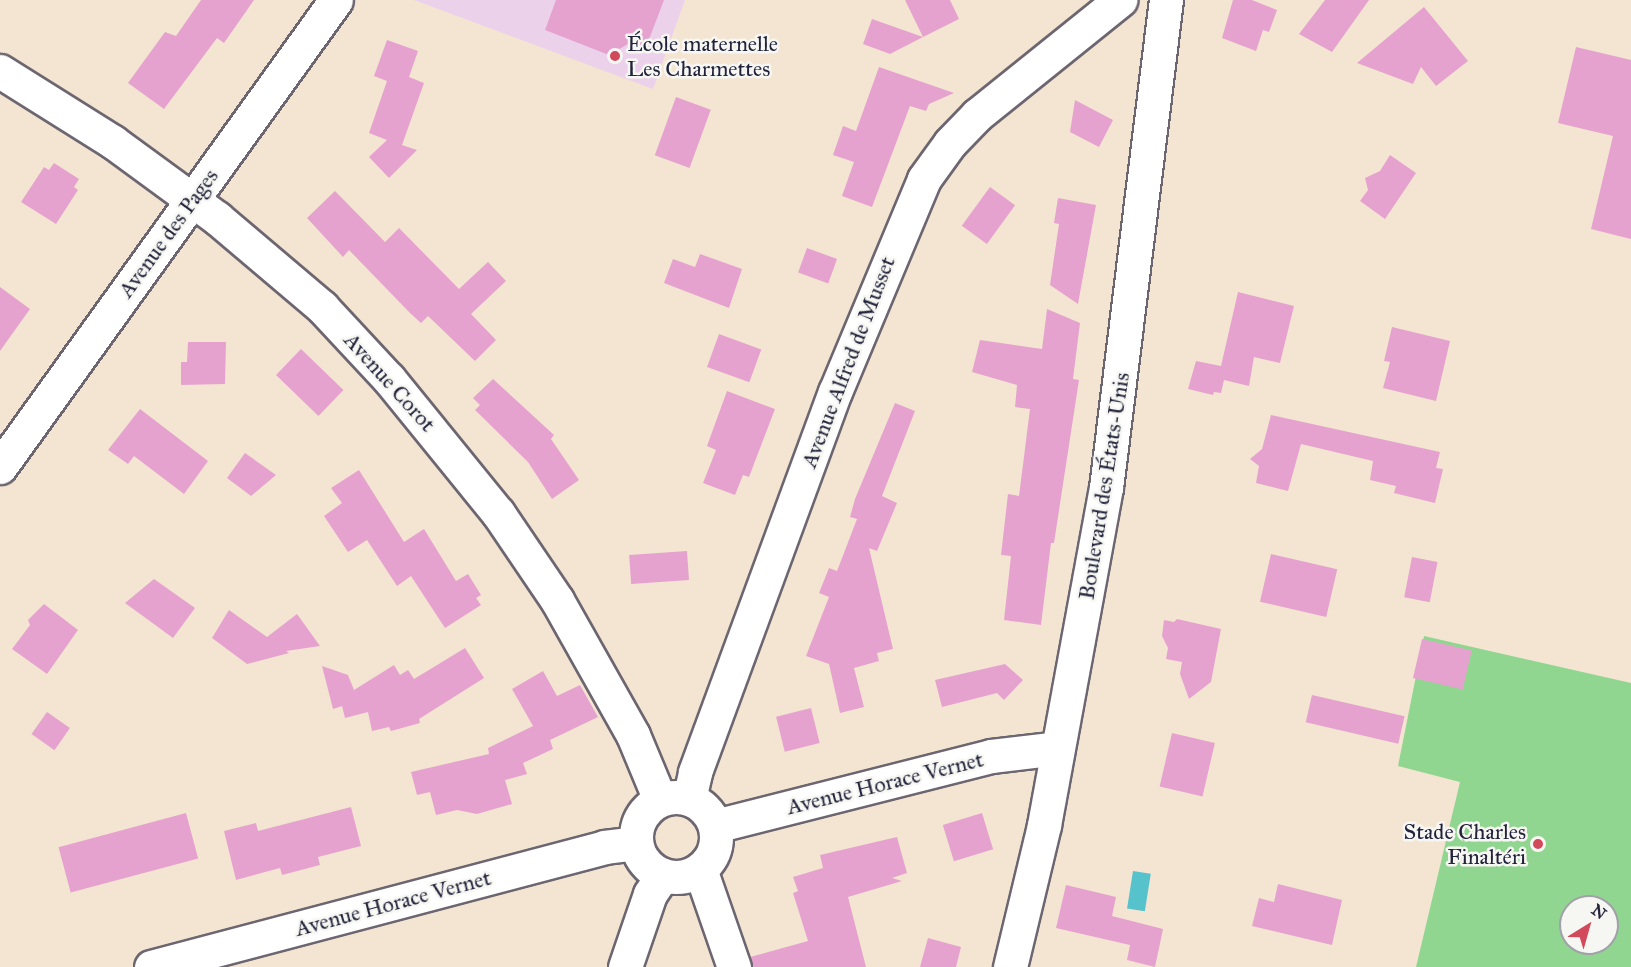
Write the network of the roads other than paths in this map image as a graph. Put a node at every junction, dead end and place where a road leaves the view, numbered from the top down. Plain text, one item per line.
1 (336, 0) edge
2 (1120, 0) edge
3 (1166, 0) edge
4 (0, 71) edge
5 (192, 199) junction
6 (0, 466) edge
7 (1058, 748) junction
8 (675, 800) junction
9 (714, 826) junction
10 (636, 843) junction
11 (700, 869) junction
12 (663, 876) junction
13 (150, 967) edge
14 (625, 967) edge
15 (734, 967) edge
16 (1010, 967) edge

1 - 5 street, Avenue des Pages
2 - 8 street, Avenue Alfred de Musset
3 - 7 street, Boulevard des États-Unis
4 - 5 street, Avenue Corot
5 - 6 street, Avenue des Pages
5 - 8 street, Avenue Corot
7 - 9 street, Avenue Horace Vernet
7 - 16 street, Boulevard des États-Unis
8 - 9 street
8 - 10 street
9 - 11 street
10 - 12 street
10 - 13 street, Avenue Horace Vernet
11 - 12 street
11 - 15 street
12 - 14 street

